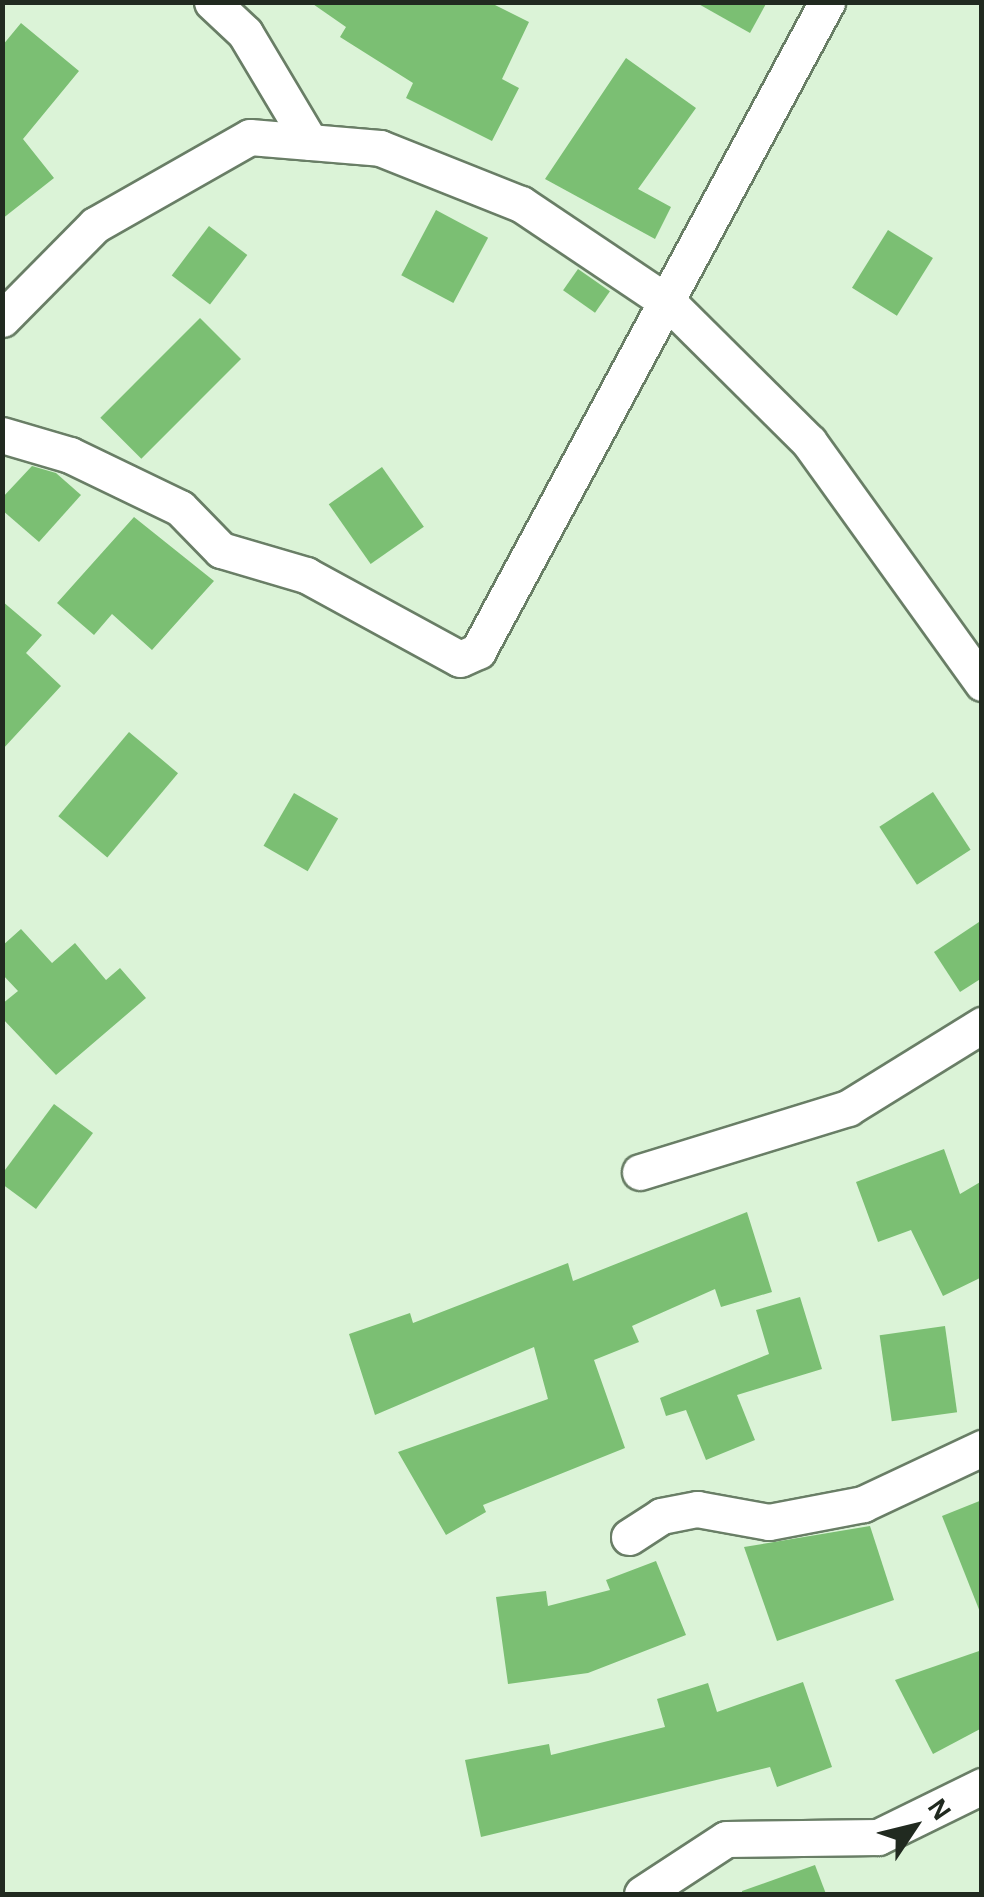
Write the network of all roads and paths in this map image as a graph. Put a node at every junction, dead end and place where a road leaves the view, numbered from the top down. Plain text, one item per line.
1 (212, 2) edge
2 (827, 2) edge
3 (310, 142) junction
4 (670, 304) junction
5 (2, 320) edge
6 (2, 436) edge
7 (982, 683) edge
8 (982, 1025) edge
9 (640, 1172) dead end
10 (982, 1448) edge
11 (629, 1538) dead end
12 (982, 1786) edge
13 (642, 1894) edge

1 - 3 street
2 - 4 street
3 - 4 street
3 - 5 street
4 - 6 street
4 - 7 street
8 - 9 street
10 - 11 street
12 - 13 street

